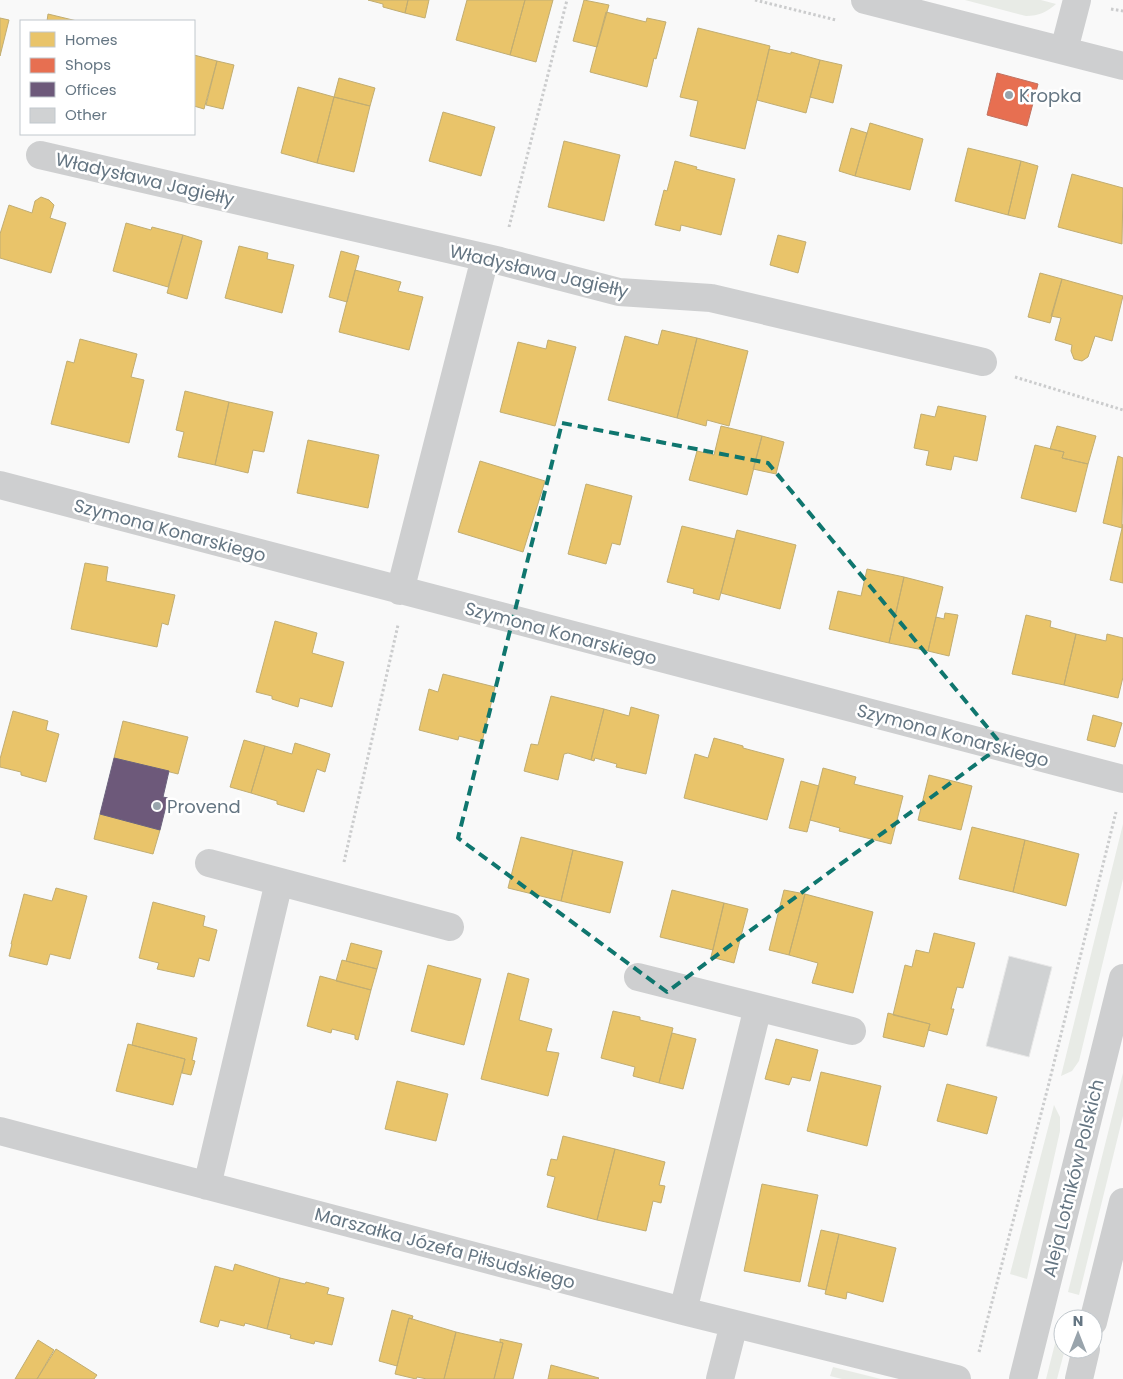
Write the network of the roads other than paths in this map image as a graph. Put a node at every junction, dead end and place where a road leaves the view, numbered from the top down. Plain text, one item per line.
1 (865, 0) edge
2 (1077, 0) edge
3 (1064, 50) junction
4 (1123, 66) edge
5 (40, 155) dead end
6 (493, 260) junction
7 (983, 362) road end
8 (0, 485) edge
9 (400, 591) junction
10 (1121, 791) edge
11 (209, 863) dead end
12 (279, 882) junction
13 (450, 927) dead end
14 (638, 977) dead end
15 (1123, 978) edge
16 (758, 1007) junction
17 (852, 1031) dead end
18 (0, 1132) edge
19 (206, 1186) junction
20 (1123, 1202) edge
21 (1096, 1309) edge
22 (683, 1311) junction
23 (734, 1324) junction
24 (1084, 1359) edge
25 (720, 1379) edge
26 (957, 1379) edge
27 (1023, 1379) edge
28 (1079, 1379) edge

1 - 3 street
2 - 3 street
3 - 4 street
5 - 6 street, Władysława Jagiełły
6 - 7 street, Władysława Jagiełły
6 - 9 street
8 - 9 street, Szymona Konarskiego
9 - 10 street, Szymona Konarskiego
11 - 12 street
12 - 13 street
12 - 19 street
14 - 16 street
15 - 27 street, Aleja Lotników Polskich
16 - 17 street
16 - 22 street
18 - 19 street, Marszałka Józefa Piłsudskiego
19 - 22 street, Marszałka Józefa Piłsudskiego
20 - 21 street
22 - 23 street, Marszałka Józefa Piłsudskiego
23 - 25 street
23 - 26 street, Marszałka Józefa Piłsudskiego
24 - 28 street

